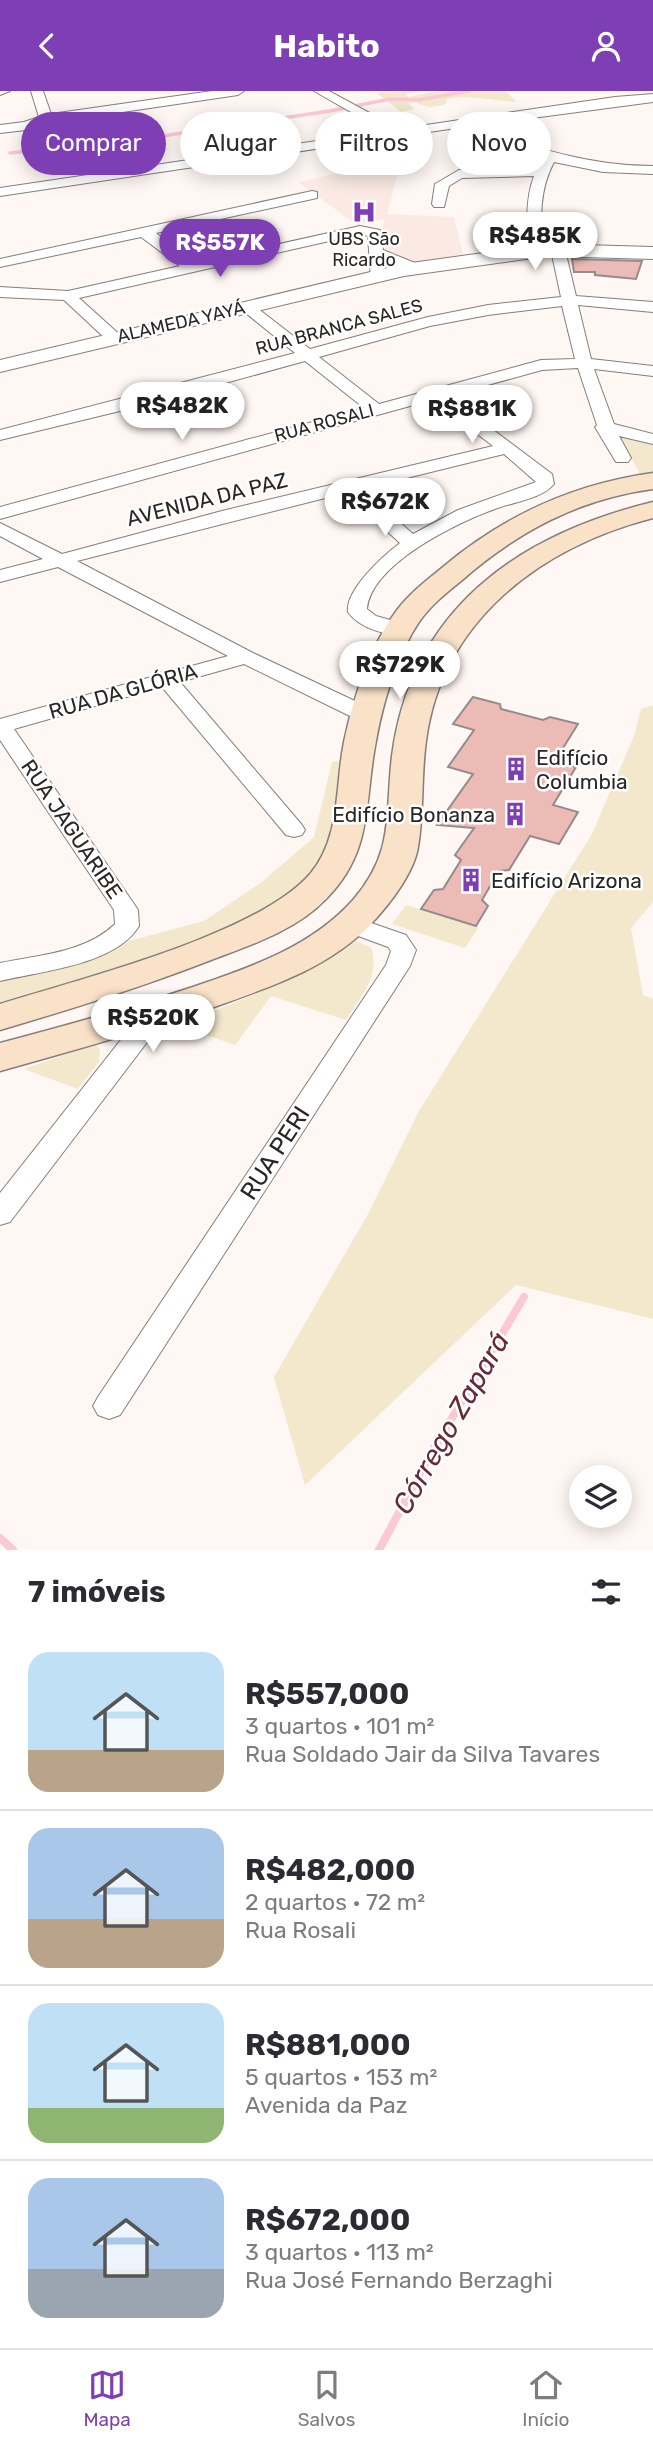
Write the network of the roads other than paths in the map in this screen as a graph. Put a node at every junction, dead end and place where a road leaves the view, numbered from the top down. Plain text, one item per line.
1 (37, 91) edge
2 (163, 91) edge
3 (238, 91) edge
4 (320, 91) edge
5 (653, 98) edge
6 (177, 101) junction
7 (44, 112) edge
8 (97, 112) edge
9 (356, 112) edge
10 (542, 112) edge
11 (21, 127) edge
12 (0, 129) edge
13 (315, 146) edge
14 (551, 157) edge
15 (653, 170) edge
16 (457, 175) edge
17 (539, 175) edge
18 (0, 192) edge
19 (312, 195) dead end
20 (439, 204) dead end
21 (146, 233) junction
22 (558, 250) junction
23 (536, 251) junction
24 (375, 252) junction
25 (653, 253) edge
26 (0, 263) edge
27 (190, 267) junction
28 (415, 268) junction
29 (376, 276) junction
30 (0, 292) edge
31 (68, 296) junction
32 (569, 300) junction
33 (247, 307) junction
34 (653, 307) edge
35 (114, 338) junction
36 (311, 355) junction
37 (585, 363) junction
38 (0, 366) edge
39 (653, 371) edge
40 (435, 394) junction
41 (375, 409) junction
42 (604, 427) junction
43 (0, 435) edge
44 (653, 439) edge
45 (508, 448) junction
46 (622, 458) dead end
47 (653, 481) edge
48 (348, 487) junction
49 (653, 510) edge
50 (0, 513) edge
51 (0, 529) edge
52 (412, 543) junction
53 (60, 561) junction
54 (0, 576) edge
55 (401, 629) junction
56 (246, 657) junction
57 (165, 677) junction
58 (366, 715) junction
59 (414, 723) junction
60 (0, 726) edge
61 (294, 830) dead end
62 (351, 924) junction
63 (0, 972) edge
64 (155, 1014) junction
65 (0, 1017) edge
66 (81, 1034) junction
67 (0, 1057) edge
68 (115, 1065) junction
69 (0, 1213) edge
70 (110, 1406) dead end

1 - 7 street
2 - 6 street
3 - 6 street
4 - 9 street
5 - 10 street
6 - 8 street
11 - 12 street
13 - 18 street
14 - 15 street
16 - 20 street
17 - 23 street
19 - 21 street
21 - 26 street
21 - 27 street
22 - 23 street, ALAMEDA YAYÁ
22 - 25 street, ALAMEDA YAYÁ
22 - 32 street
23 - 28 street, ALAMEDA YAYÁ
24 - 27 street
24 - 28 street
24 - 29 street
27 - 31 street
28 - 29 street, ALAMEDA YAYÁ
29 - 33 street, ALAMEDA YAYÁ
30 - 31 street
31 - 35 street
32 - 34 street
32 - 36 street, RUA BRANCA SALES
32 - 37 street
33 - 35 street, ALAMEDA YAYÁ
33 - 36 street
35 - 38 street, ALAMEDA YAYÁ
36 - 41 street
36 - 43 street, RUA BRANCA SALES
37 - 39 street, RUA ROSALI
37 - 40 street, RUA ROSALI
37 - 42 street
40 - 41 street, RUA ROSALI
40 - 45 street
41 - 50 street, RUA ROSALI
42 - 44 street
42 - 46 street
45 - 48 street, AVENIDA DA PAZ
45 - 52 street
47 - 55 main road
48 - 52 street
48 - 53 street, AVENIDA DA PAZ
49 - 59 main road
51 - 53 street
52 - 55 street
53 - 54 street, AVENIDA DA PAZ
53 - 56 street
55 - 58 main road
56 - 57 street, RUA DA GLÓRIA
56 - 58 street
57 - 60 street, RUA DA GLÓRIA
57 - 61 street
58 - 59 main road
58 - 65 main road
59 - 62 main road
60 - 63 street, RUA JAGUARIBE
62 - 64 main road
62 - 70 street, RUA PERI
64 - 66 main road
64 - 68 street
66 - 67 main road
66 - 68 street
68 - 69 street

